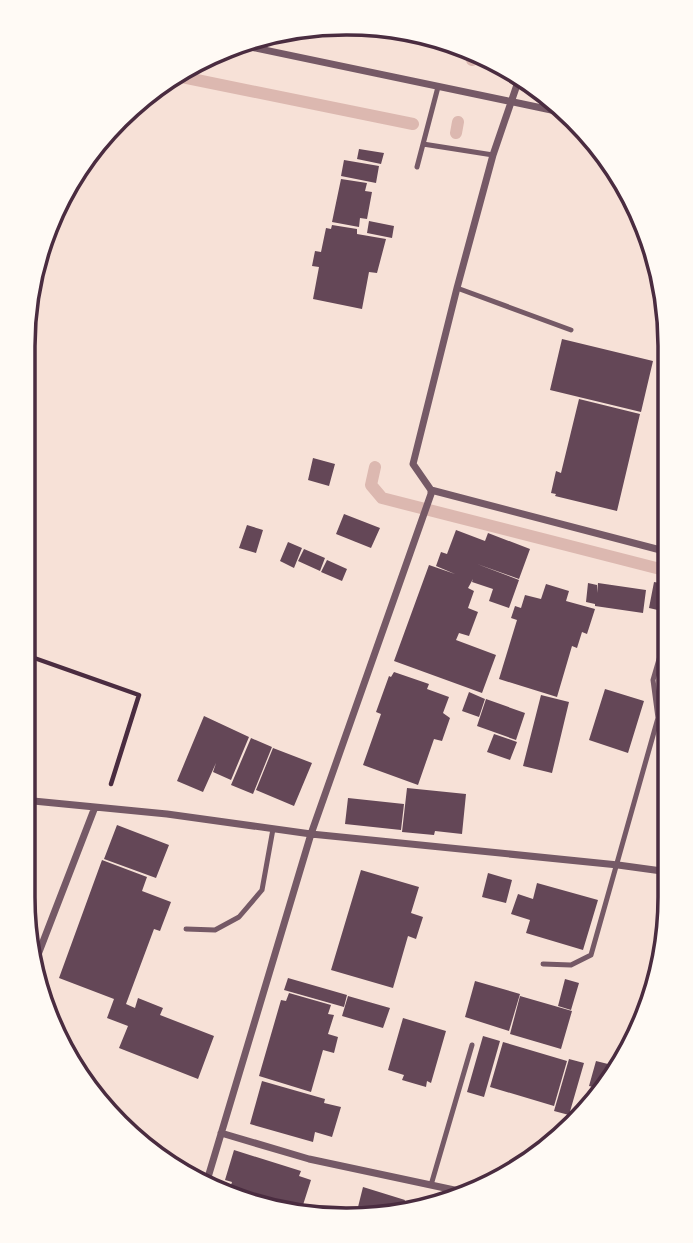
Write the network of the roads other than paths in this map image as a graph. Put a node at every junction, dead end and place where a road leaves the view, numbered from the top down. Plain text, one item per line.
1 (257, 49) edge
2 (517, 85) edge
3 (439, 87) junction
4 (512, 102) junction
5 (549, 110) edge
6 (423, 145) junction
7 (493, 155) junction
8 (417, 167) dead end
9 (457, 288) junction
10 (571, 330) dead end
11 (431, 492) junction
12 (658, 549) edge
13 (658, 663) edge
14 (658, 718) edge
15 (658, 718) edge
16 (35, 801) edge
17 (99, 808) junction
18 (273, 829) junction
19 (311, 834) junction
20 (618, 864) junction
21 (658, 870) edge
22 (186, 929) dead end
23 (40, 950) edge
24 (543, 964) dead end
25 (472, 1045) dead end
26 (221, 1133) junction
27 (208, 1176) edge
28 (431, 1185) junction
29 (451, 1189) edge

1 - 3 street
2 - 4 street
3 - 4 street
3 - 6 lane
4 - 5 street
4 - 7 street
6 - 7 lane
6 - 8 lane
7 - 9 street
9 - 10 lane
9 - 11 street
11 - 12 street
11 - 19 street
13 - 15 lane
14 - 20 lane
16 - 17 street
17 - 18 street
17 - 23 street
18 - 19 street
18 - 22 lane
19 - 20 street
19 - 26 street
20 - 21 street
20 - 24 lane
25 - 28 lane
26 - 27 street
26 - 28 street
28 - 29 street

